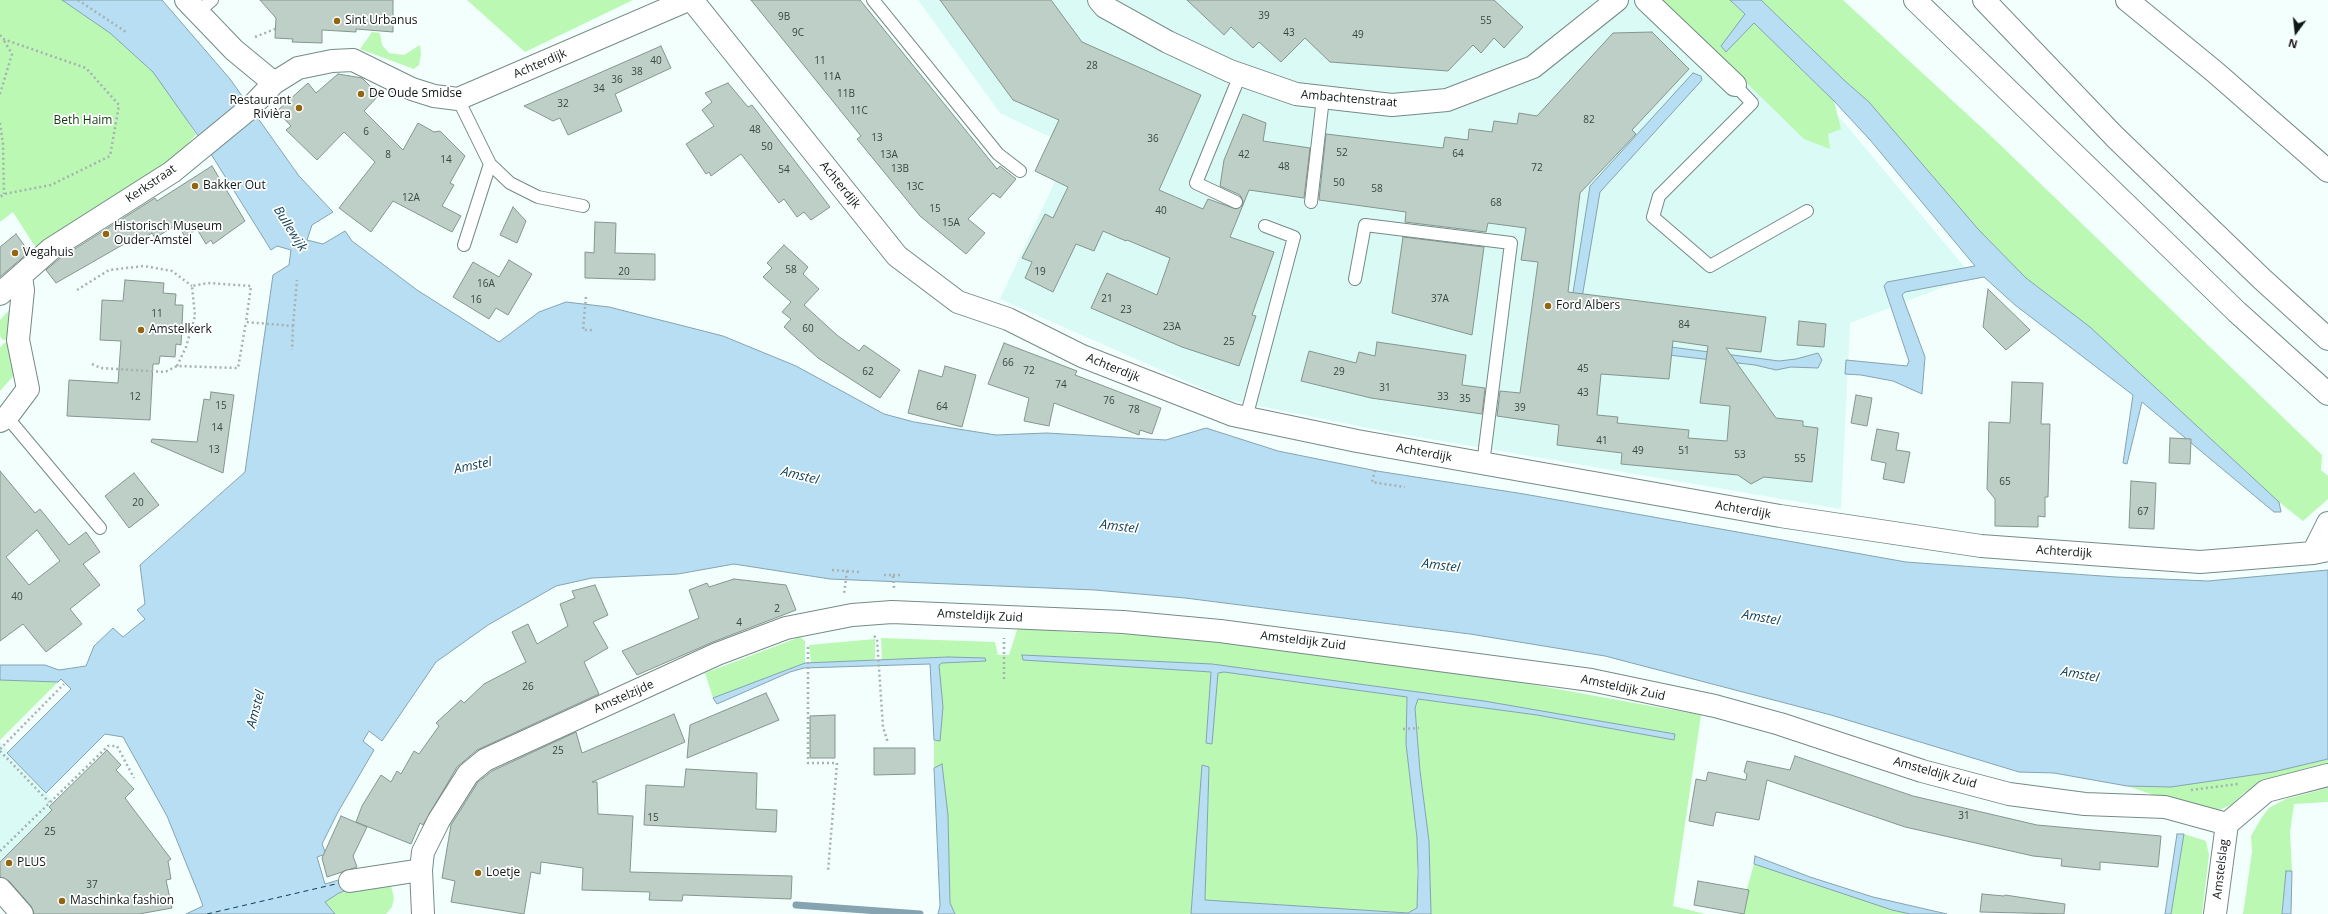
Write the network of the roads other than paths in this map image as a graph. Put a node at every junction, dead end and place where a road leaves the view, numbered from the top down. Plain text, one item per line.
1 (688, 0) edge
2 (692, 0) edge
3 (873, 0) edge
4 (1099, 0) edge
5 (1617, 0) edge
6 (1646, 0) edge
7 (1915, 0) edge
8 (1984, 0) edge
9 (2127, 0) edge
10 (198, 4) edge
11 (1240, 75) junction
12 (274, 83) junction
13 (1735, 84) joint
14 (1323, 98) junction
15 (458, 99) junction
16 (490, 164) junction
17 (1020, 171) dead end
18 (2328, 171) edge
19 (1236, 202) dead end
20 (1311, 202) dead end
21 (583, 206) dead end
22 (1807, 211) dead end
23 (1265, 226) dead end
24 (464, 245) dead end
25 (21, 276) junction
26 (1355, 279) dead end
27 (0, 294) edge
28 (2328, 339) edge
29 (2328, 394) edge
30 (1246, 418) junction
31 (4, 419) edge
32 (1482, 464) junction
33 (2328, 523) edge
34 (100, 528) dead end
35 (2320, 552) edge
36 (892, 612) joint
37 (2328, 775) edge
38 (2227, 824) junction
39 (420, 870) junction
40 (350, 881) dead end
41 (423, 914) edge
42 (2215, 914) edge

1 - 15 main road, Achterdijk
2 - 30 main road, Achterdijk
3 - 17 lane
4 - 11 main road, Ambachtenstraat
5 - 14 main road, Ambachtenstraat
6 - 13 main road
7 - 29 main road
8 - 28 main road
9 - 18 main road
10 - 12 main road
11 - 14 main road, Ambachtenstraat
11 - 19 lane
12 - 15 main road
12 - 25 main road, Kerkstraat
13 - 22 lane
14 - 20 lane
15 - 16 lane
16 - 21 lane
16 - 24 lane
23 - 30 lane
25 - 27 main road, Kerkstraat
25 - 31 main road
26 - 32 lane
30 - 32 main road, Achterdijk
31 - 34 lane
32 - 35 main road, Achterdijk
33 - 35 main road, Achterdijk
36 - 38 main road, Amsteldijk Zuid
36 - 39 main road, Amstelzijde
37 - 38 main road
38 - 42 main road, Amstelslag
39 - 40 main road
39 - 41 main road, Amstelzijde

